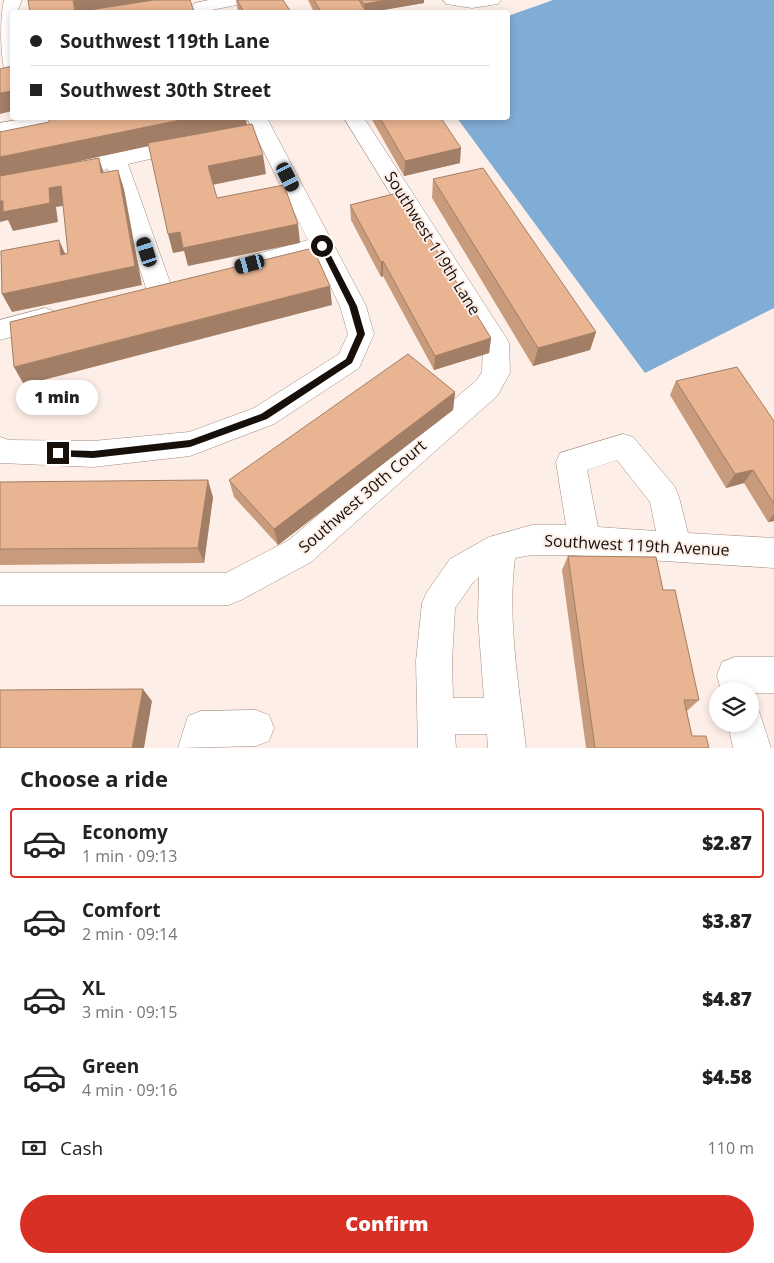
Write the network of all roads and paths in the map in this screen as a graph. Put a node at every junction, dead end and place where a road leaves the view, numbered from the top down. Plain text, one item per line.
1 (236, 0) edge
2 (492, 0) edge
3 (456, 1) edge
4 (201, 6) edge
5 (10, 14) edge
6 (10, 59) edge
7 (48, 120) edge
8 (355, 120) edge
9 (254, 125) edge
10 (0, 129) edge
11 (204, 140) edge
12 (116, 160) junction
13 (0, 186) edge
14 (322, 246) junction
15 (236, 268) edge
16 (159, 288) edge
17 (65, 313) edge
18 (0, 330) edge
19 (496, 373) joint
20 (0, 448) edge
21 (584, 541) junction
22 (500, 547) junction
23 (675, 547) junction
24 (774, 553) edge
25 (0, 588) edge
26 (774, 675) edge
27 (737, 682) edge
28 (256, 728) dead end
29 (436, 732) edge
30 (505, 732) edge
31 (748, 732) edge
32 (197, 748) edge
33 (752, 748) edge

1 - 4 street
2 - 3 street
5 - 6 street
7 - 10 street
8 - 19 street, Southwest 119th Lane
9 - 14 street
11 - 12 street
12 - 13 street
12 - 16 street
14 - 15 street
14 - 20 street
17 - 18 street
19 - 25 street, Southwest 30th Court
21 - 22 street, Southwest 119th Avenue
21 - 23 street, Southwest 119th Avenue
21 - 23 street
22 - 29 street, Southwest 119th Avenue
22 - 30 street
23 - 24 street, Southwest 119th Avenue
26 - 27 street
28 - 32 street
29 - 30 street
31 - 33 street

